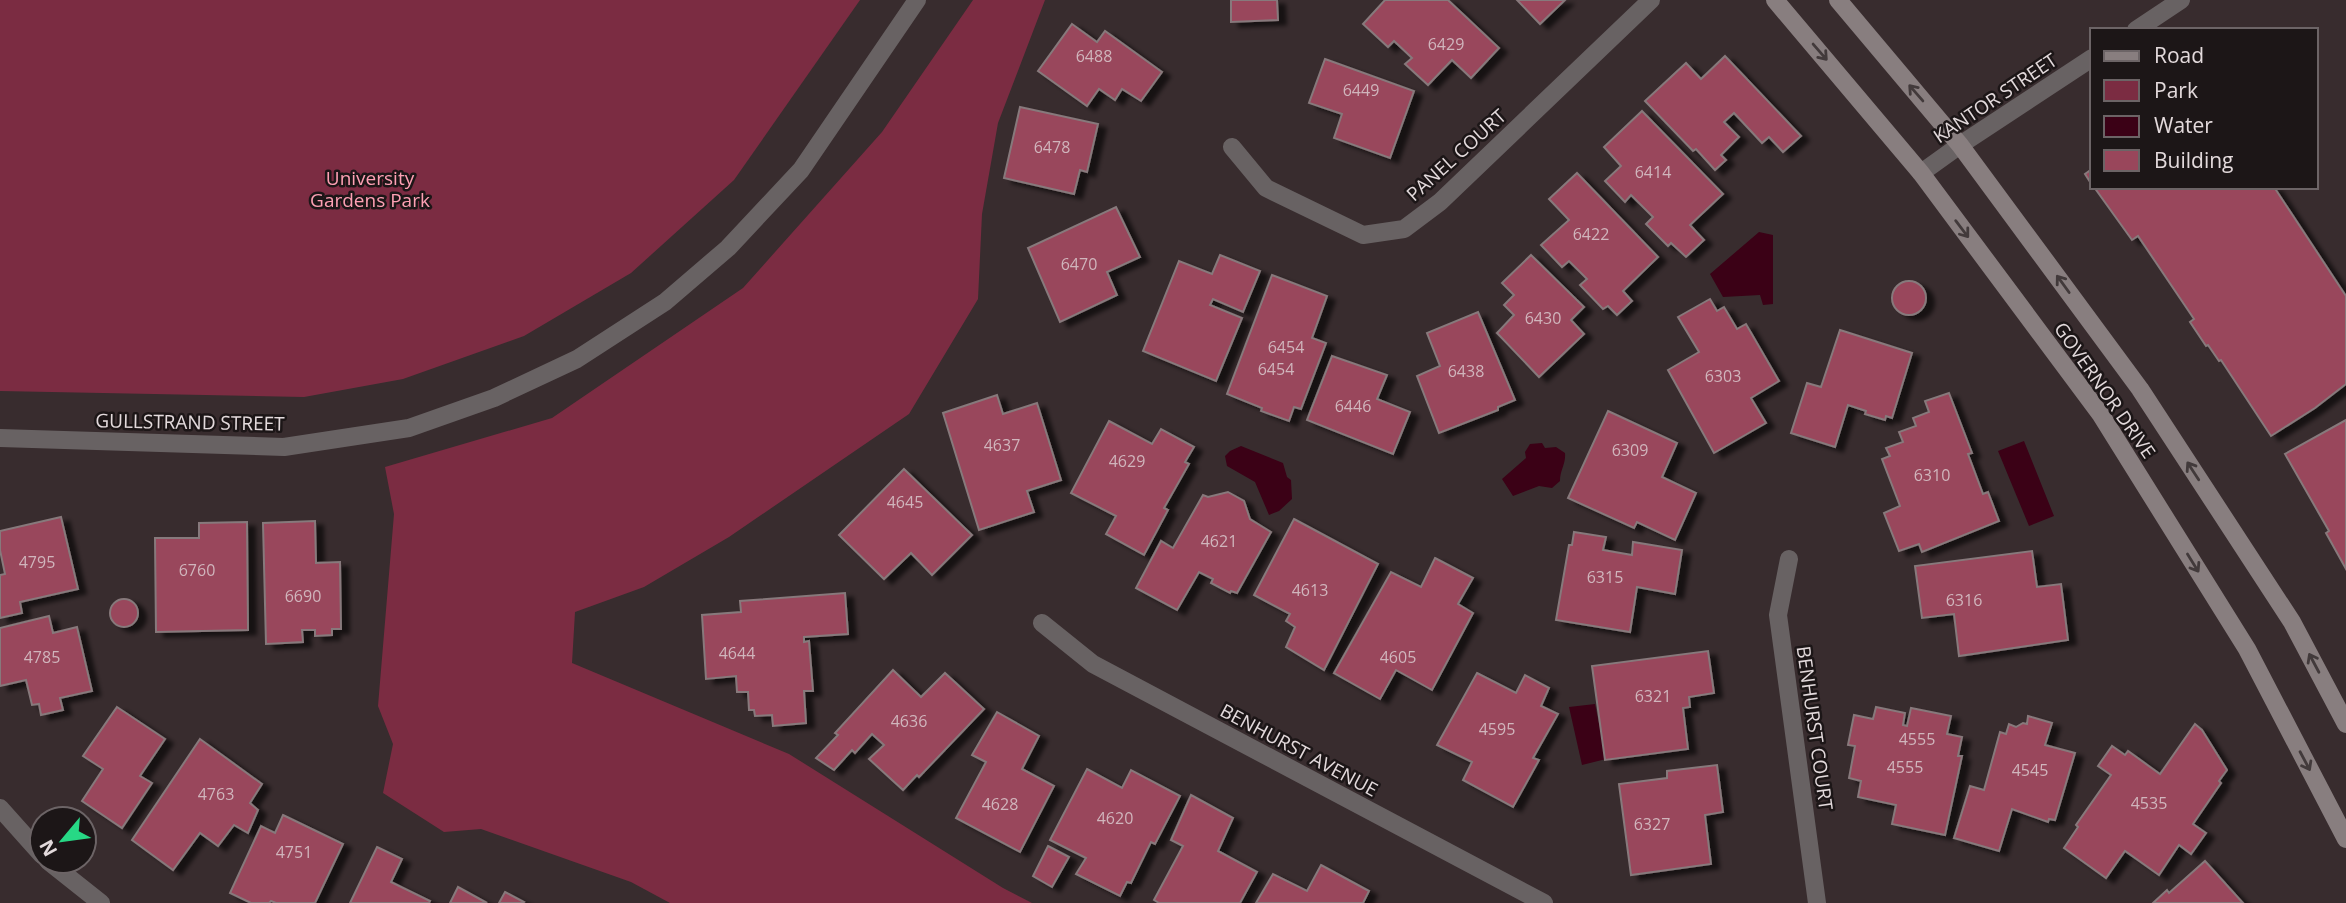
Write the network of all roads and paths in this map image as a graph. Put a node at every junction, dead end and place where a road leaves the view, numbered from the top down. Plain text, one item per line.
1 (917, 0) edge
2 (1651, 0) edge
3 (1775, 0) edge
4 (1838, 0) edge
5 (2181, 0) edge
6 (2139, 28) edge
7 (2090, 59) edge
8 (1960, 145) junction
9 (1232, 147) dead end
10 (1921, 173) junction
11 (0, 438) edge
12 (1789, 559) dead end
13 (1042, 623) dead end
14 (2346, 724) edge
15 (0, 808) edge
16 (28, 839) edge
17 (2346, 839) edge
18 (66, 875) edge
19 (101, 903) edge
20 (1544, 903) edge
21 (1817, 903) edge

1 - 11 street, GULLSTRAND STREET
2 - 9 street, PANEL COURT
3 -> 10 main road, GOVERNOR DRIVE
8 -> 4 main road, GOVERNOR DRIVE
5 - 6 street
7 - 8 street, KANTOR STREET
8 - 10 street, KANTOR STREET
14 -> 8 main road, GOVERNOR DRIVE
10 -> 17 main road, GOVERNOR DRIVE
12 - 21 street, BENHURST COURT
13 - 20 street, BENHURST AVENUE
15 - 16 street
18 - 19 street

